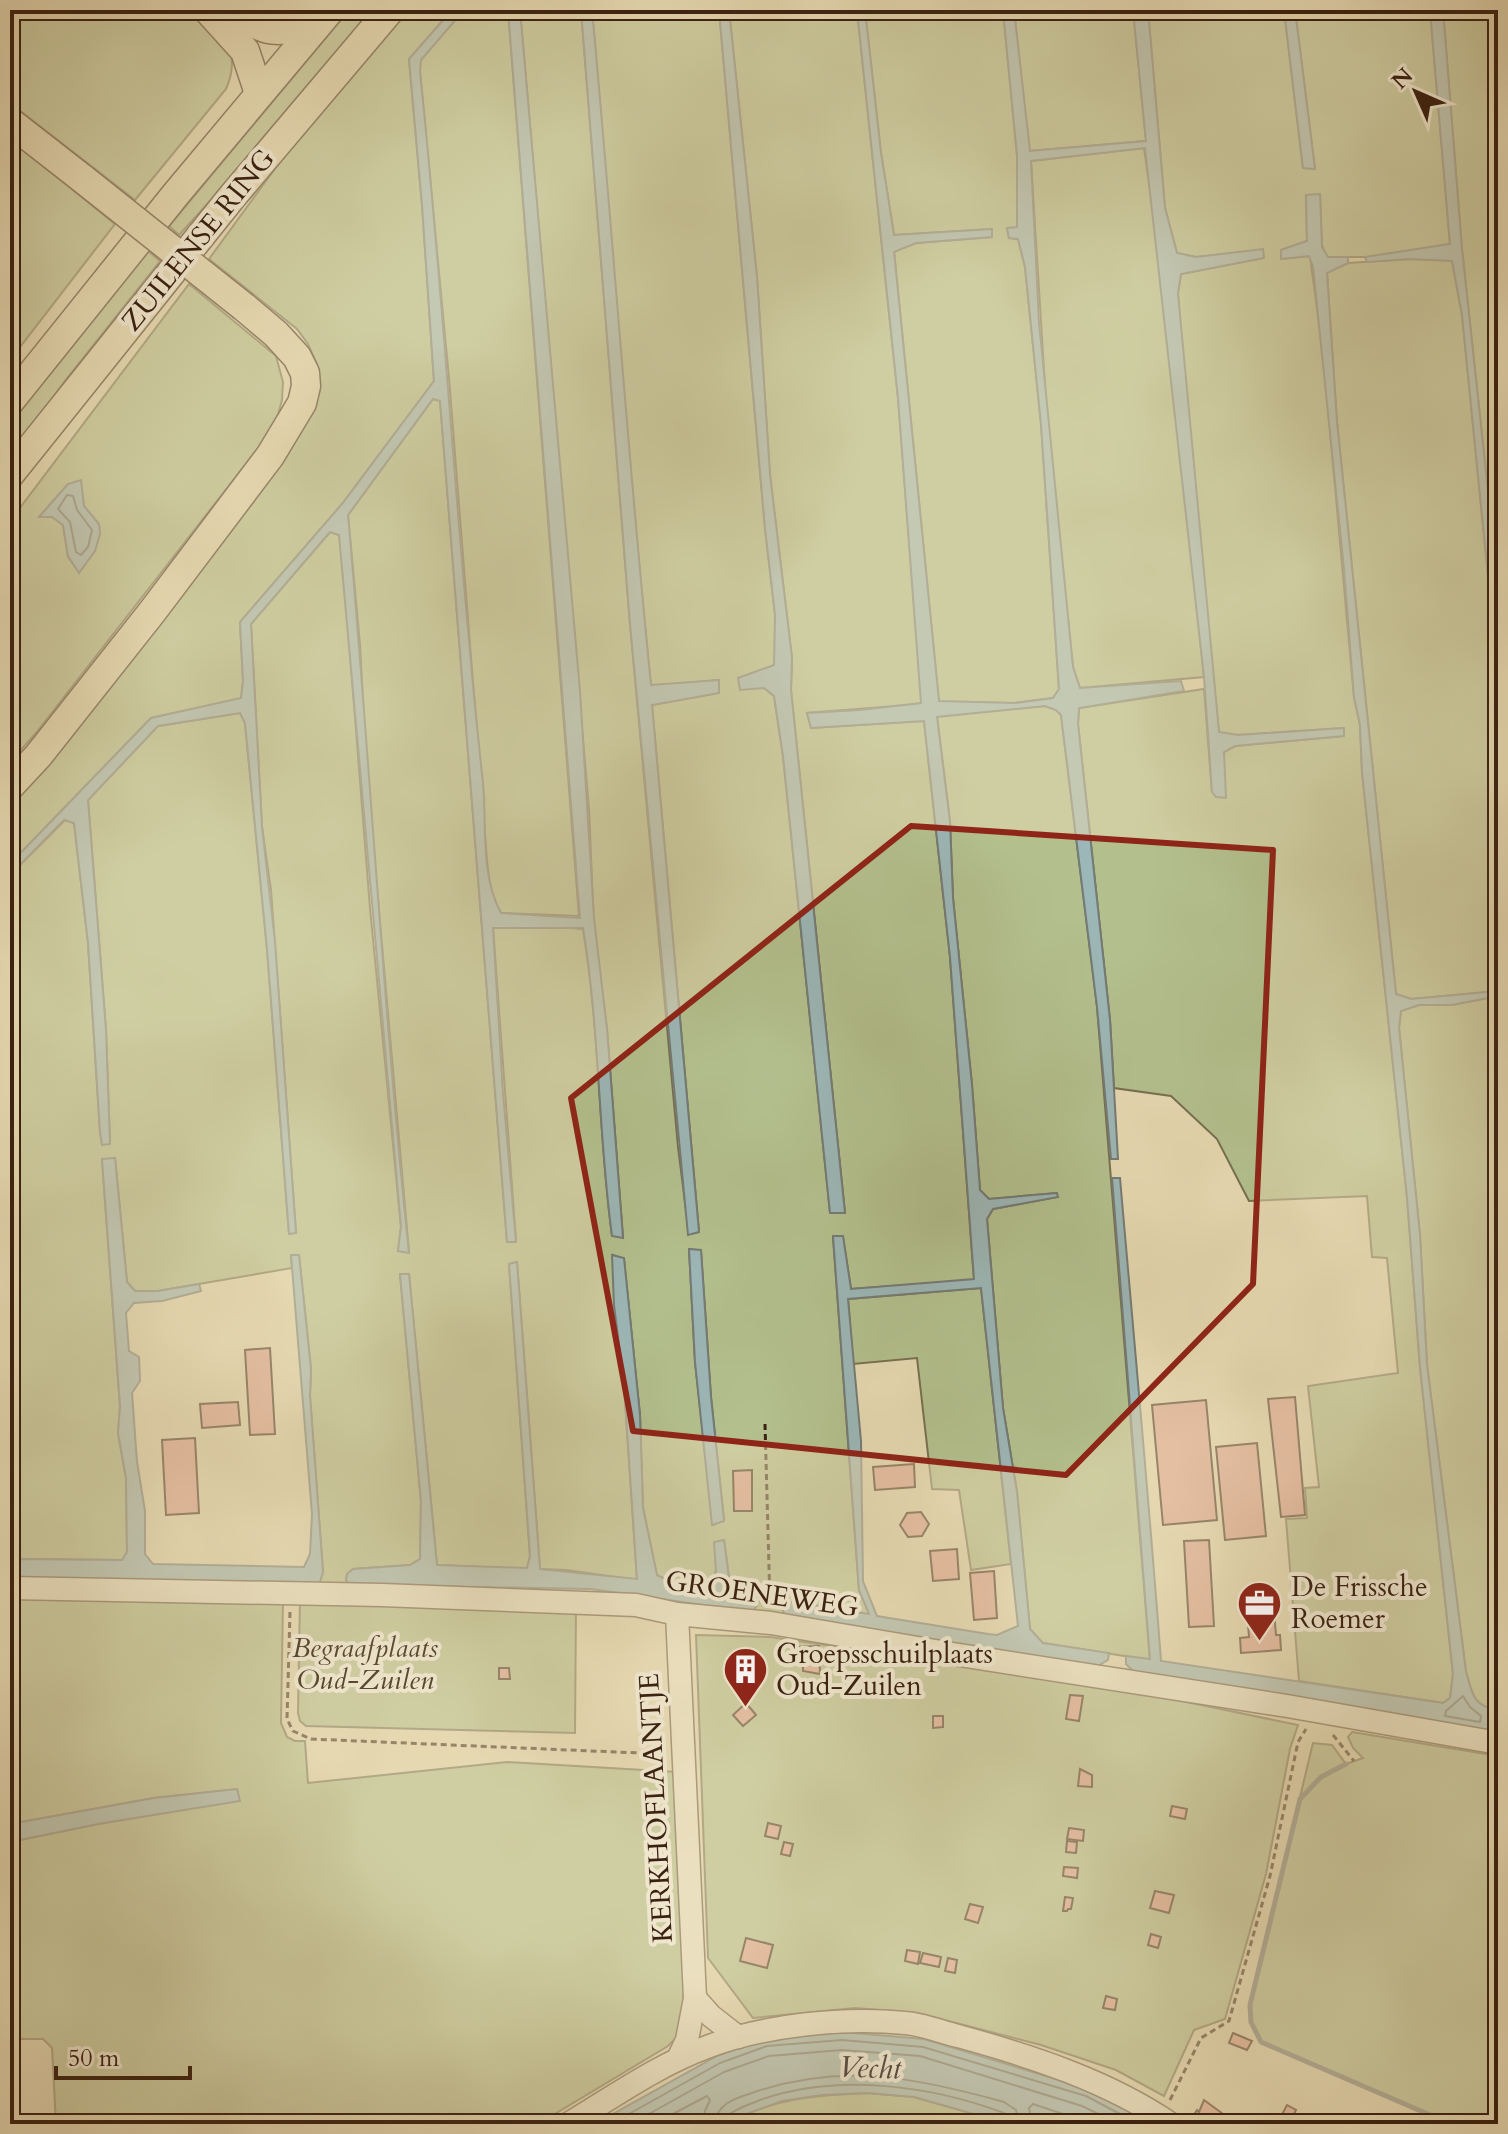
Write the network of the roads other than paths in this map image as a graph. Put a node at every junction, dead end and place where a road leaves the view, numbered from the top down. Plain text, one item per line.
1 (208, 10) edge
2 (235, 10) edge
3 (390, 10) edge
4 (323, 18) edge
5 (259, 93) junction
6 (10, 122) edge
7 (10, 401) edge
8 (10, 474) edge
9 (10, 786) edge
10 (10, 1588) edge
11 (677, 1614) junction
12 (1498, 1743) edge
13 (695, 1998) junction
14 (738, 2037) junction
15 (678, 2059) junction
16 (1166, 2121) edge
17 (568, 2124) edge

1 - 5 main road
2 - 4 main road
3 - 8 main road, ZUILENSE RING
4 - 5 main road, ZUILENSE RING
5 - 7 main road, ZUILENSE RING
6 - 9 main road, bridge
10 - 11 street, GROENEWEG
11 - 12 street, GROENEWEG
11 - 13 street, KERKHOFLAANTJE
13 - 14 street
13 - 15 street, KERKHOFLAANTJE
14 - 15 street
14 - 16 street
15 - 17 street

